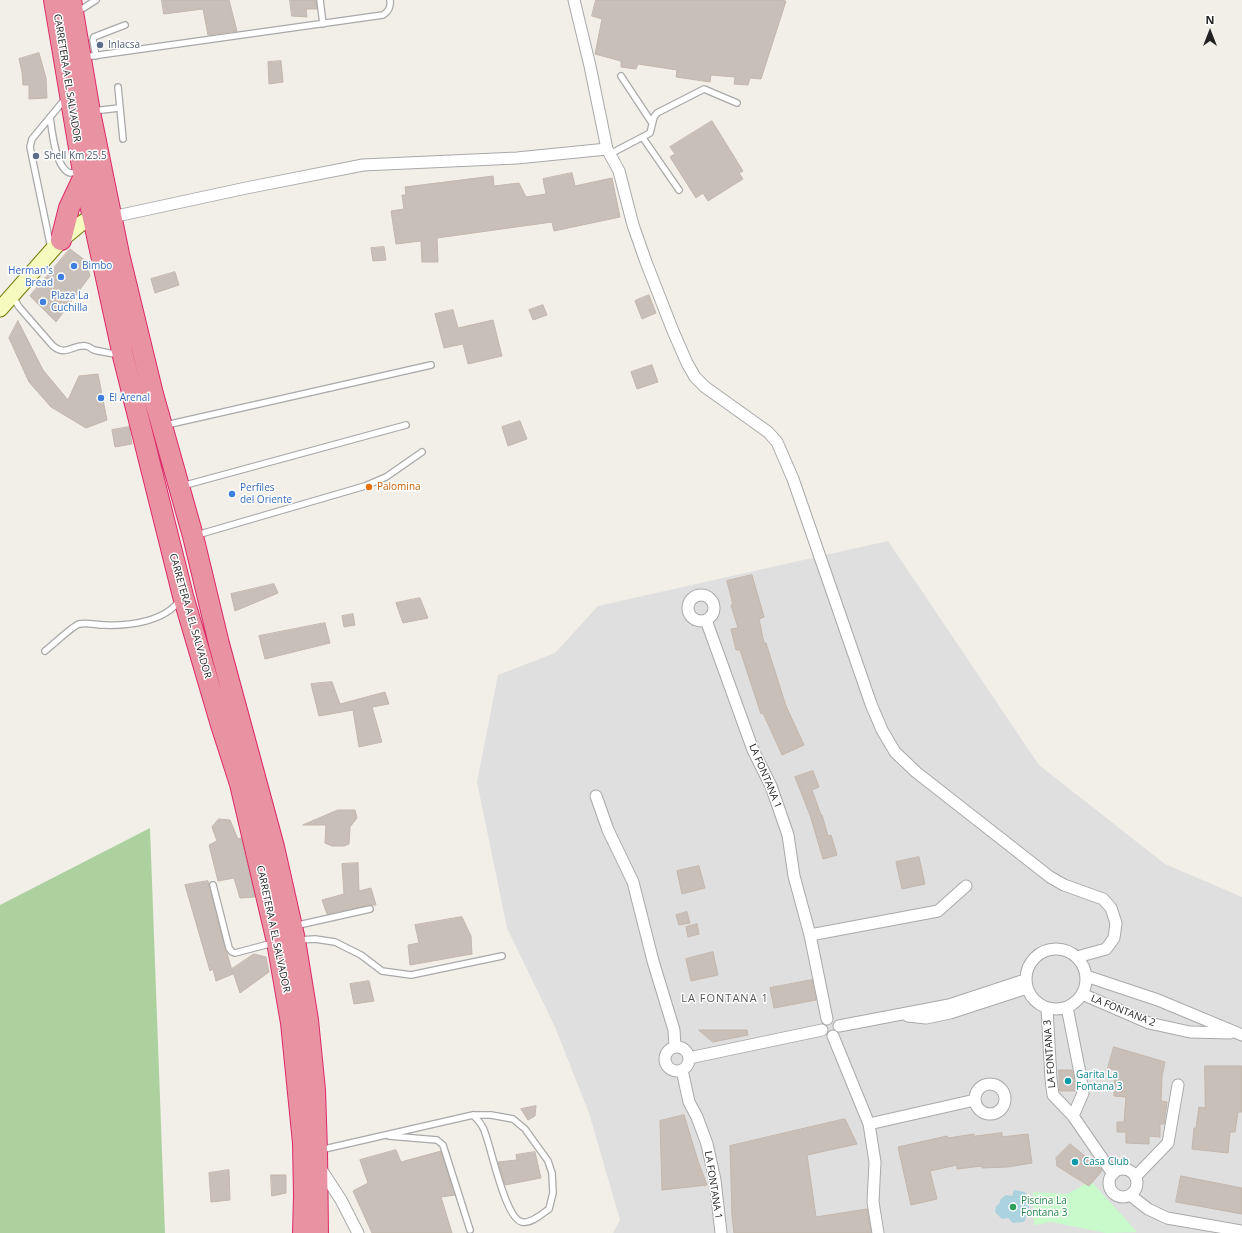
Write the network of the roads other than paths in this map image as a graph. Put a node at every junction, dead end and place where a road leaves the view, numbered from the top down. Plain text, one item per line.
1 (54, 0) edge
2 (96, 0) edge
3 (320, 0) edge
4 (390, 0) edge
5 (574, 0) edge
6 (72, 7) edge
7 (323, 24) junction
8 (125, 25) dead end
9 (88, 57) junction
10 (621, 76) dead end
11 (118, 87) dead end
12 (69, 95) junction
13 (737, 104) dead end
14 (119, 108) junction
15 (90, 112) junction
16 (50, 116) junction
17 (652, 123) junction
18 (643, 138) junction
19 (123, 140) dead end
20 (608, 152) junction
21 (84, 174) junction
22 (679, 190) dead end
23 (112, 217) junction
24 (94, 224) junction
25 (60, 242) junction
26 (4, 303) edge
27 (123, 356) junction
28 (431, 365) dead end
29 (406, 425) dead end
30 (162, 426) junction
31 (422, 452) dead end
32 (156, 486) junction
33 (180, 487) junction
34 (193, 536) junction
35 (201, 569) junction
36 (183, 596) junction
37 (706, 620) dead end
38 (45, 651) dead end
39 (596, 796) dead end
40 (213, 885) dead end
41 (966, 886) dead end
42 (370, 909) dead end
43 (810, 935) junction
44 (288, 936) junction
45 (502, 956) dead end
46 (1077, 957) junction
47 (1086, 976) junction
48 (1026, 984) junction
49 (1082, 994) junction
50 (1067, 1007) junction
51 (1047, 1008) junction
52 (827, 1019) junction
53 (839, 1026) junction
54 (822, 1030) junction
55 (1239, 1034) edge
56 (833, 1036) junction
57 (674, 1047) junction
58 (689, 1058) junction
59 (682, 1070) junction
60 (1178, 1085) dead end
61 (975, 1100) dead end
62 (473, 1115) junction
63 (1073, 1116) junction
64 (868, 1124) junction
65 (382, 1136) junction
66 (317, 1157) junction
67 (1113, 1174) junction
68 (1136, 1176) junction
69 (1130, 1195) junction
70 (470, 1230) dead end
71 (1242, 1231) edge
72 (303, 1233) edge
73 (318, 1233) edge
74 (358, 1233) edge
75 (721, 1233) edge
76 (878, 1233) edge

1 - 12 highway, CARRETERA A EL SALVADOR
2 - 6 lane
3 - 7 lane
4 - 7 lane
5 - 20 street
6 - 9 highway, CARRETERA A EL SALVADOR
7 - 9 lane
8 - 9 lane
9 - 15 highway, CARRETERA A EL SALVADOR
10 - 17 lane
11 - 14 lane
12 - 16 lane
12 - 21 highway, CARRETERA A EL SALVADOR
13 - 17 lane
14 - 15 lane
14 - 19 lane
15 - 23 highway, CARRETERA A EL SALVADOR
16 - 21 lane
16 - 25 lane
17 - 18 lane
18 - 20 lane
18 - 22 lane
20 - 23 street
20 - 46 street
21 - 24 highway, CARRETERA A EL SALVADOR
21 - 25 highway
23 - 30 highway, CARRETERA A EL SALVADOR
24 - 25 highway
24 - 27 highway, CARRETERA A EL SALVADOR
25 - 26 main road
26 - 27 lane
27 - 32 highway, CARRETERA A EL SALVADOR
28 - 30 lane
29 - 33 lane
30 - 33 highway, CARRETERA A EL SALVADOR
31 - 34 lane
32 - 35 highway
32 - 36 highway, CARRETERA A EL SALVADOR
33 - 34 highway, CARRETERA A EL SALVADOR
34 - 35 highway, CARRETERA A EL SALVADOR
35 - 44 highway, CARRETERA A EL SALVADOR
36 - 38 lane
36 - 44 highway, CARRETERA A EL SALVADOR
37 - 43 street, LA FONTANA 1
39 - 57 street
40 - 44 lane
41 - 43 street
42 - 44 lane
43 - 52 street, LA FONTANA 1
44 - 45 lane
44 - 66 highway, CARRETERA A EL SALVADOR
44 - 72 highway, CARRETERA A EL SALVADOR
46 - 47 street
46 - 48 street
47 - 49 street
47 - 55 street, LA FONTANA 2
48 - 51 street
48 - 53 street
49 - 50 street
49 - 55 street, LA FONTANA 2
50 - 51 street
50 - 63 street
51 - 63 street, LA FONTANA 3
52 - 53 street
52 - 54 street
53 - 56 street
54 - 56 street
54 - 58 street
56 - 64 street
57 - 58 street
57 - 59 street
58 - 59 street
59 - 75 street, LA FONTANA 1
60 - 68 street
61 - 64 street
62 - 62 lane
62 - 65 lane
63 - 67 street, LA FONTANA 3
64 - 76 street
65 - 66 lane
65 - 70 lane
66 - 73 highway, CARRETERA A EL SALVADOR
66 - 74 street
67 - 68 street
67 - 69 street
68 - 69 street
69 - 71 street

